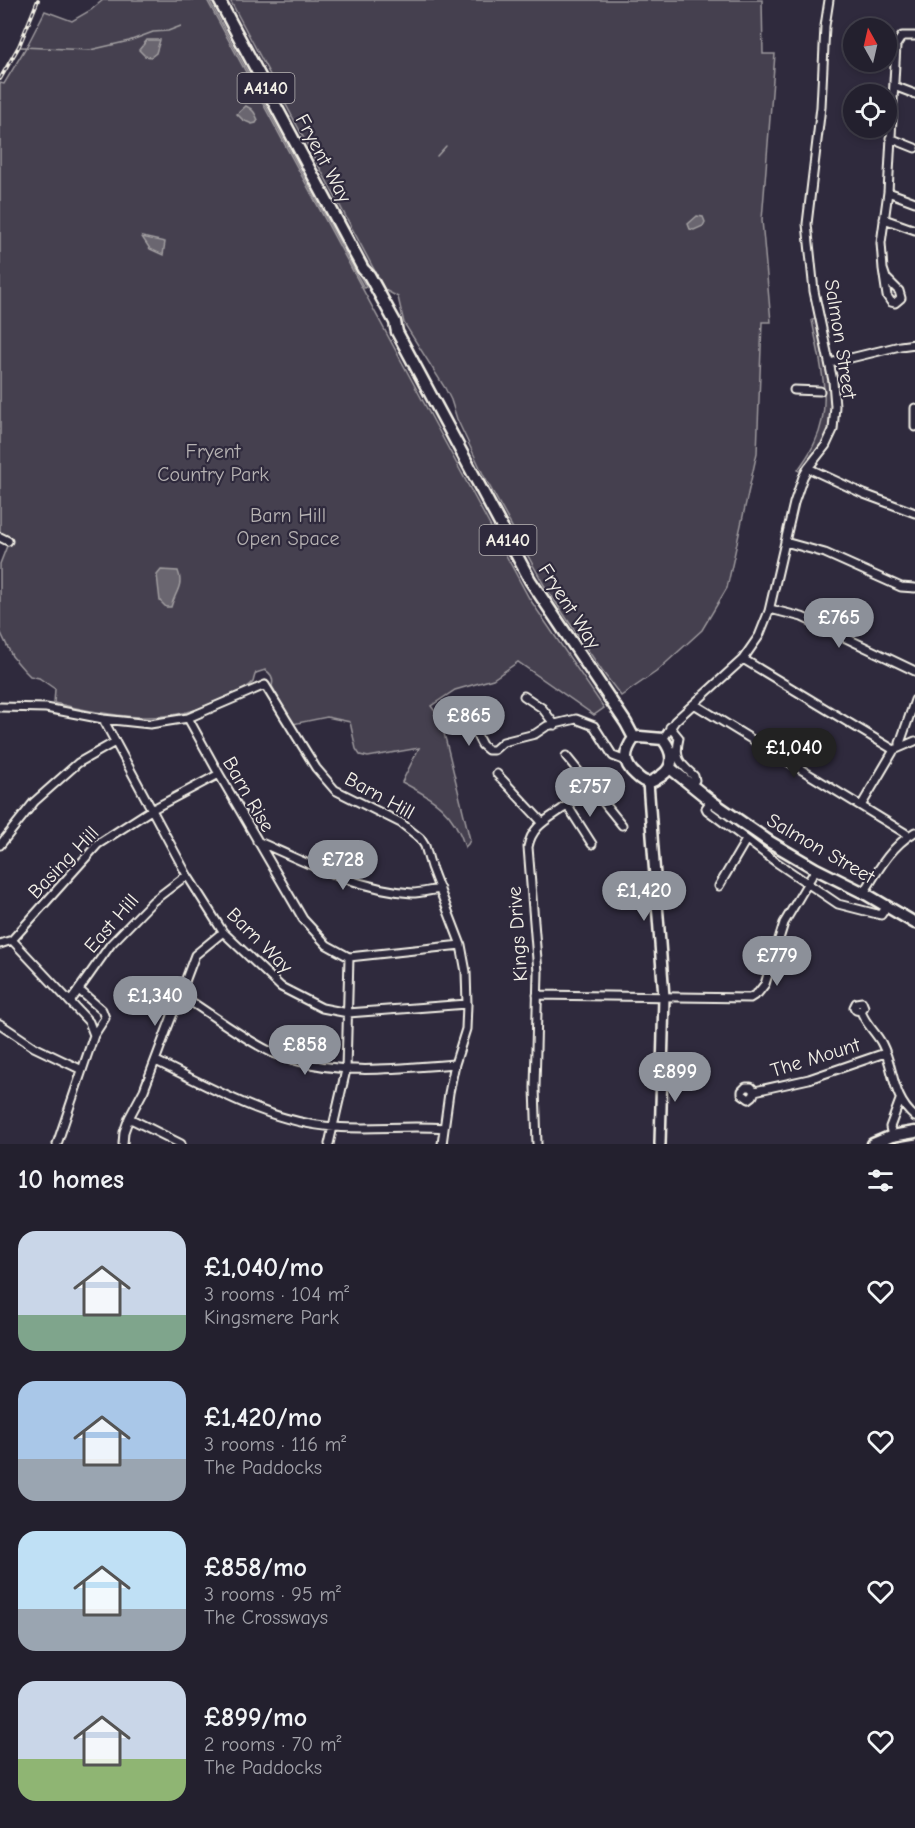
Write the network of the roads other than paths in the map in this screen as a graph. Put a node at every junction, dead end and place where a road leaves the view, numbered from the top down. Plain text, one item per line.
1 (219, 0) edge
2 (829, 0) edge
3 (915, 36) edge
4 (894, 84) edge
5 (897, 87) edge
6 (915, 94) edge
7 (890, 138) joint
8 (915, 148) edge
9 (888, 192) junction
10 (915, 202) edge
11 (884, 219) junction
12 (915, 230) edge
13 (883, 269) dead end
14 (915, 344) edge
15 (830, 363) junction
16 (794, 390) dead end
17 (820, 391) dead end
18 (915, 408) edge
19 (915, 427) edge
20 (808, 468) junction
21 (915, 513) edge
22 (0, 537) edge
23 (8, 541) dead end
24 (785, 542) junction
25 (915, 588) edge
26 (770, 609) junction
27 (743, 659) junction
28 (915, 671) edge
29 (524, 696) dead end
30 (915, 700) edge
31 (694, 704) junction
32 (0, 707) edge
33 (465, 713) dead end
34 (188, 718) junction
35 (103, 719) junction
36 (555, 725) junction
37 (670, 727) junction
38 (634, 738) junction
39 (663, 739) junction
40 (915, 741) edge
41 (115, 742) junction
42 (897, 749) junction
43 (566, 756) dead end
44 (626, 761) junction
45 (670, 768) junction
46 (219, 774) junction
47 (497, 774) dead end
48 (648, 782) junction
49 (588, 783) junction
50 (691, 784) junction
51 (711, 801) junction
52 (567, 805) junction
53 (861, 806) junction
54 (151, 810) junction
55 (542, 822) junction
56 (622, 825) dead end
57 (912, 834) edge
58 (257, 840) junction
59 (746, 840) junction
60 (592, 844) dead end
61 (0, 845) edge
62 (816, 869) junction
63 (187, 875) junction
64 (808, 884) junction
65 (719, 886) dead end
66 (440, 889) junction
67 (864, 893) junction
68 (887, 906) junction
69 (915, 923) edge
70 (223, 932) junction
71 (12, 940) junction
72 (0, 944) edge
73 (461, 945) junction
74 (349, 957) junction
75 (79, 990) junction
76 (180, 994) junction
77 (537, 995) junction
78 (664, 997) junction
79 (70, 1002) junction
80 (467, 1004) junction
81 (861, 1011) dead end
82 (348, 1013) junction
83 (0, 1024) edge
84 (94, 1035) junction
85 (885, 1053) junction
86 (156, 1060) junction
87 (455, 1064) junction
88 (82, 1070) junction
89 (346, 1070) junction
90 (755, 1091) dead end
91 (900, 1100) junction
92 (129, 1118) junction
93 (915, 1118) edge
94 (333, 1127) junction
95 (444, 1128) junction
96 (915, 1132) edge
97 (892, 1136) junction
98 (57, 1144) edge
99 (123, 1144) edge
100 (181, 1144) edge
101 (329, 1144) edge
102 (442, 1144) edge
103 (537, 1144) edge
104 (660, 1144) edge
105 (873, 1144) edge

1 - 38 main road, Fryent Way / A4140
2 - 15 street, Salmon Street
3 - 4 street
5 - 6 street
7 - 8 street
7 - 9 street
9 - 10 street
9 - 11 street
11 - 12 street
11 - 13 street
14 - 15 street
15 - 20 street, Salmon Street
16 - 17 street
18 - 19 street
20 - 21 street
20 - 24 street, Salmon Street
22 - 23 street
24 - 25 street
24 - 26 street, Salmon Street
26 - 27 street, Salmon Street
26 - 28 street
27 - 31 street, Salmon Street
27 - 42 street
29 - 36 street
30 - 42 street
31 - 37 street, Salmon Street
31 - 53 street
32 - 35 street, Barn Hill
33 - 36 street
34 - 35 street, Barn Hill
34 - 46 street, Barn Rise
34 - 66 street, Barn Hill
35 - 41 street, Barn Way
36 - 44 street
37 - 39 street, Salmon Street
37 - 50 street
38 - 39 main road
38 - 44 main road
39 - 45 main road
40 - 42 street
41 - 54 street, Barn Way
41 - 61 street
42 - 53 street
43 - 49 street
44 - 48 main road
45 - 48 main road
45 - 50 main road, Salmon Street
46 - 54 street, Basing Hill
46 - 58 street, Barn Rise
47 - 55 street
48 - 78 street
49 - 52 street, Kings Drive
49 - 56 street
50 - 51 main road, Salmon Street
51 - 59 street, Salmon Street
51 - 62 main road, Salmon Street
52 - 55 street, Kings Drive
52 - 60 street
53 - 57 street
54 - 63 street, Barn Way
54 - 71 street, Basing Hill
55 - 77 street, Kings Drive
57 - 67 street
58 - 66 street
58 - 74 street, Barn Rise
59 - 64 street, Salmon Street
59 - 65 street
62 - 64 street
62 - 67 main road, Salmon Street
63 - 70 street, Barn Way
63 - 75 street, East Hill
64 - 68 street, Salmon Street
64 - 78 street
66 - 73 street, Barn Hill
67 - 68 main road, Salmon Street
68 - 69 main road, Salmon Street
70 - 76 street
70 - 82 street, Barn Way
71 - 72 street, Basing Hill
71 - 79 street
73 - 74 street
73 - 80 street, Barn Hill
74 - 82 street
75 - 79 street, East Hill
75 - 84 street
76 - 86 street
76 - 89 street
77 - 78 street
77 - 103 street, Kings Drive
78 - 104 street
79 - 84 street
80 - 82 street, Barn Way
80 - 87 street, Barn Hill
81 - 85 street
82 - 89 street
83 - 88 street
84 - 88 street
85 - 90 street, The Mount
85 - 91 street
86 - 92 street
86 - 94 street
87 - 89 street
87 - 95 street, Barn Hill
88 - 98 street
89 - 94 street
91 - 93 street
91 - 97 street
92 - 99 street
92 - 100 street
94 - 95 street
94 - 101 street
95 - 102 street, Barn Hill
96 - 97 main road
97 - 105 main road

